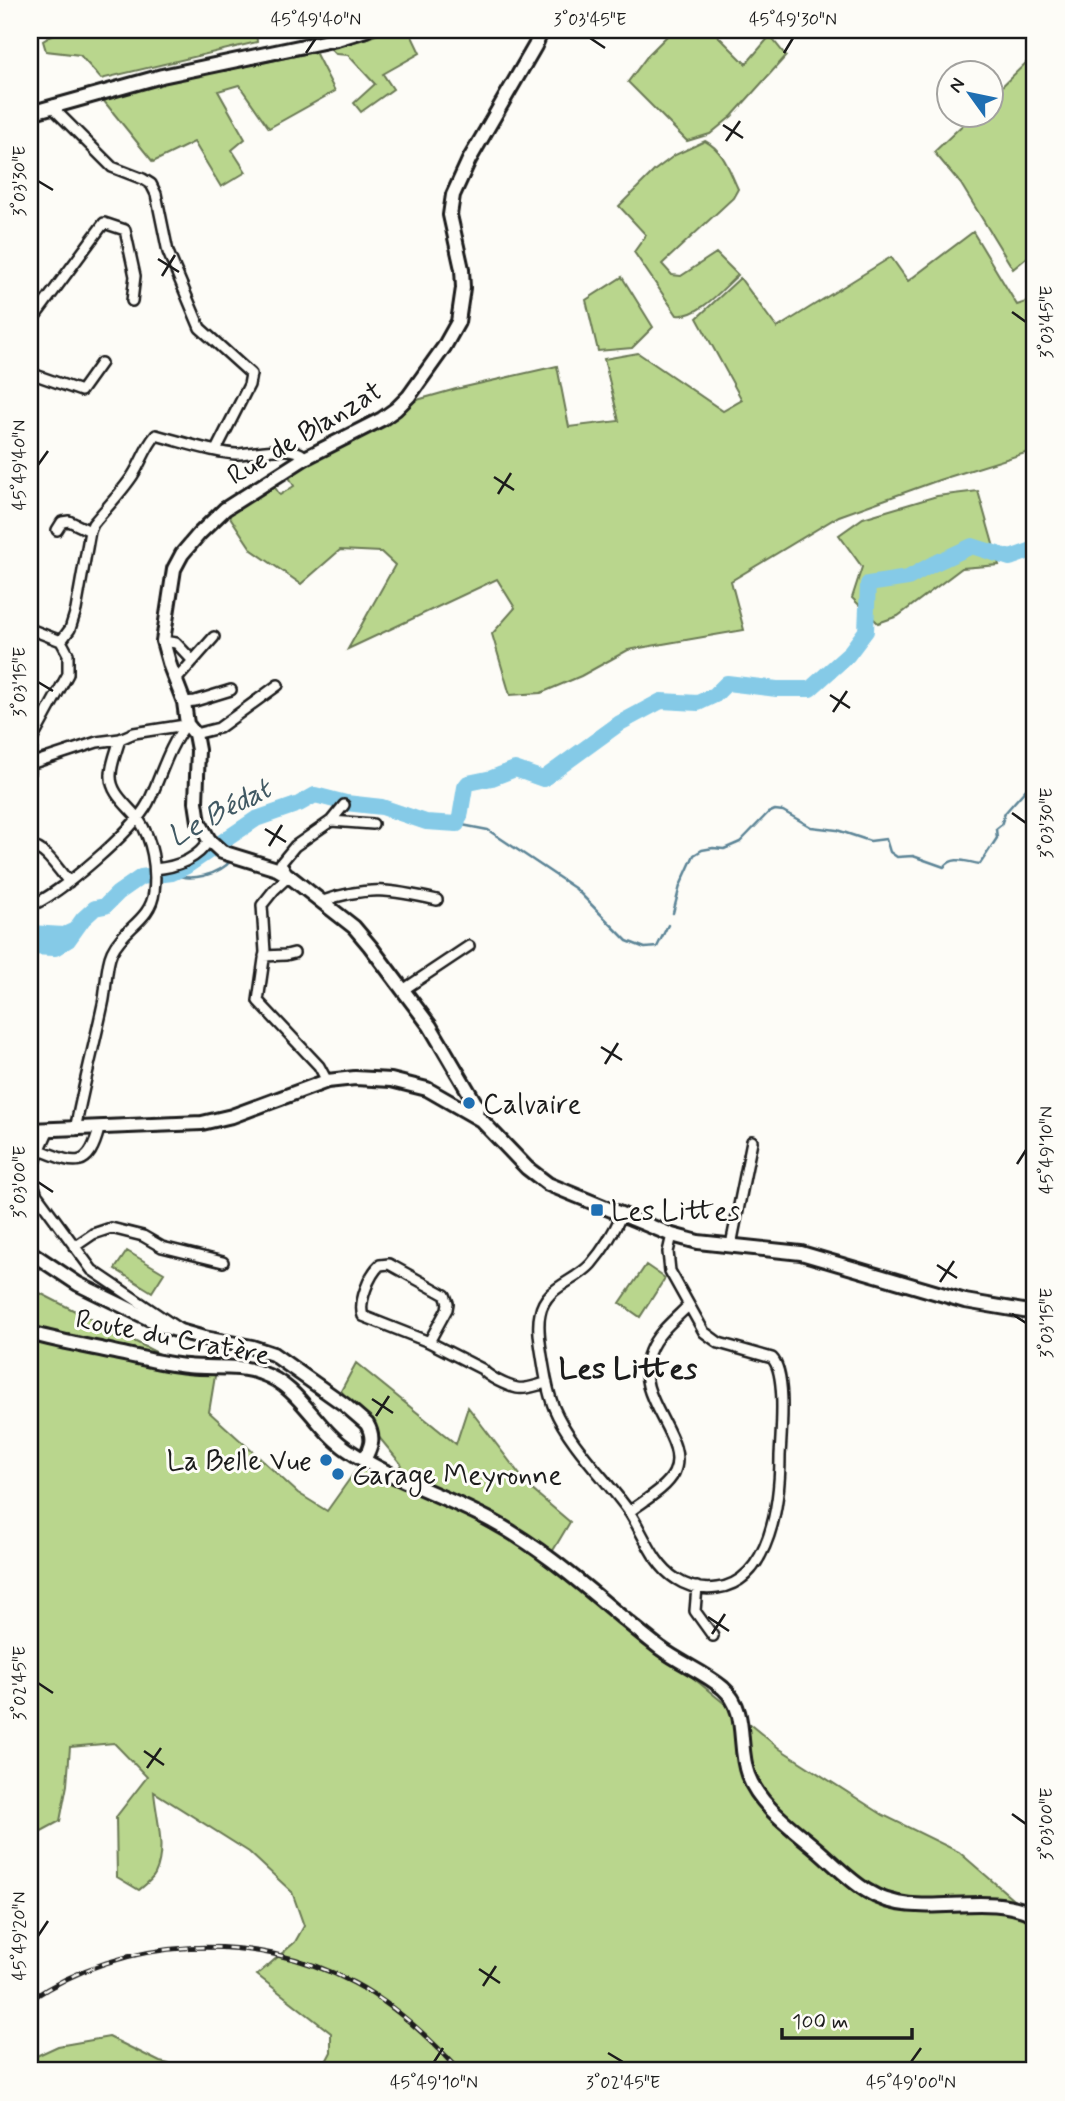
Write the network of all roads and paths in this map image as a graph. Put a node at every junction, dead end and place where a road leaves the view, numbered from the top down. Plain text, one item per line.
1 (366, 30) edge
2 (541, 30) edge
3 (54, 105) junction
4 (30, 113) edge
5 (132, 302) dead end
6 (30, 323) edge
7 (101, 363) dead end
8 (30, 373) edge
9 (216, 450) junction
10 (305, 458) junction
11 (57, 530) dead end
12 (90, 531) junction
13 (30, 631) edge
14 (214, 637) dead end
15 (61, 641) junction
16 (163, 641) junction
17 (192, 661) junction
18 (176, 680) junction
19 (278, 685) dead end
20 (231, 690) dead end
21 (184, 702) junction
22 (191, 729) junction
23 (120, 739) junction
24 (31, 766) edge
25 (344, 805) dead end
26 (138, 818) junction
27 (331, 821) junction
28 (373, 824) dead end
29 (214, 844) junction
30 (30, 846) edge
31 (281, 863) junction
32 (264, 866) junction
33 (155, 873) junction
34 (289, 876) junction
35 (69, 882) junction
36 (437, 900) dead end
37 (323, 901) junction
38 (30, 906) edge
39 (469, 946) dead end
40 (294, 953) dead end
41 (264, 956) junction
42 (403, 990) junction
43 (327, 1081) junction
44 (476, 1116) junction
45 (99, 1129) junction
46 (30, 1130) edge
47 (75, 1130) junction
48 (48, 1131) junction
49 (752, 1140) dead end
50 (40, 1150) junction
51 (31, 1171) edge
52 (622, 1214) junction
53 (672, 1236) junction
54 (731, 1245) junction
55 (74, 1247) junction
56 (30, 1252) edge
57 (223, 1262) dead end
58 (688, 1306) junction
59 (1035, 1313) edge
60 (30, 1333) edge
61 (183, 1333) junction
62 (429, 1342) junction
63 (546, 1383) junction
64 (364, 1460) junction
65 (629, 1512) junction
66 (696, 1587) junction
67 (713, 1636) dead end
68 (1035, 1915) edge

1 - 3 street
2 - 10 street, Rue de Blanzat
3 - 4 street
3 - 9 street
5 - 6 street
7 - 8 street
9 - 10 street
9 - 12 street
10 - 16 street, Rue de Blanzat
11 - 12 street
12 - 15 street
13 - 15 street
14 - 17 street
15 - 24 street
16 - 17 street
16 - 18 street, Rue de Blanzat
17 - 18 street
18 - 21 street, Rue de Blanzat
19 - 22 street
20 - 21 street
21 - 22 street, Rue de Blanzat
22 - 23 street
22 - 26 street
22 - 29 street, Rue de Blanzat
23 - 24 street
23 - 26 street
25 - 27 street
26 - 33 street
26 - 35 street
27 - 28 street
27 - 31 street
29 - 32 street
29 - 33 street
30 - 35 street
31 - 32 street
31 - 34 street
32 - 34 street
33 - 47 street
34 - 37 street
34 - 41 street
35 - 38 street
36 - 37 street
37 - 42 street
39 - 42 street
40 - 41 street
41 - 43 street
42 - 44 street
43 - 44 street
43 - 45 street
44 - 52 street
45 - 47 street
45 - 50 street
46 - 48 street
47 - 48 street
48 - 50 street
49 - 54 street
50 - 51 street
51 - 55 street
52 - 53 street
52 - 63 street
53 - 54 street
53 - 58 street
54 - 59 street
55 - 57 street
55 - 61 street
56 - 61 street
58 - 65 street
58 - 66 street
60 - 64 street, Route du Cratère
61 - 64 street
62 - 62 street
62 - 63 street
63 - 65 street
64 - 68 street, Route du Cratère
65 - 66 street
66 - 67 street

